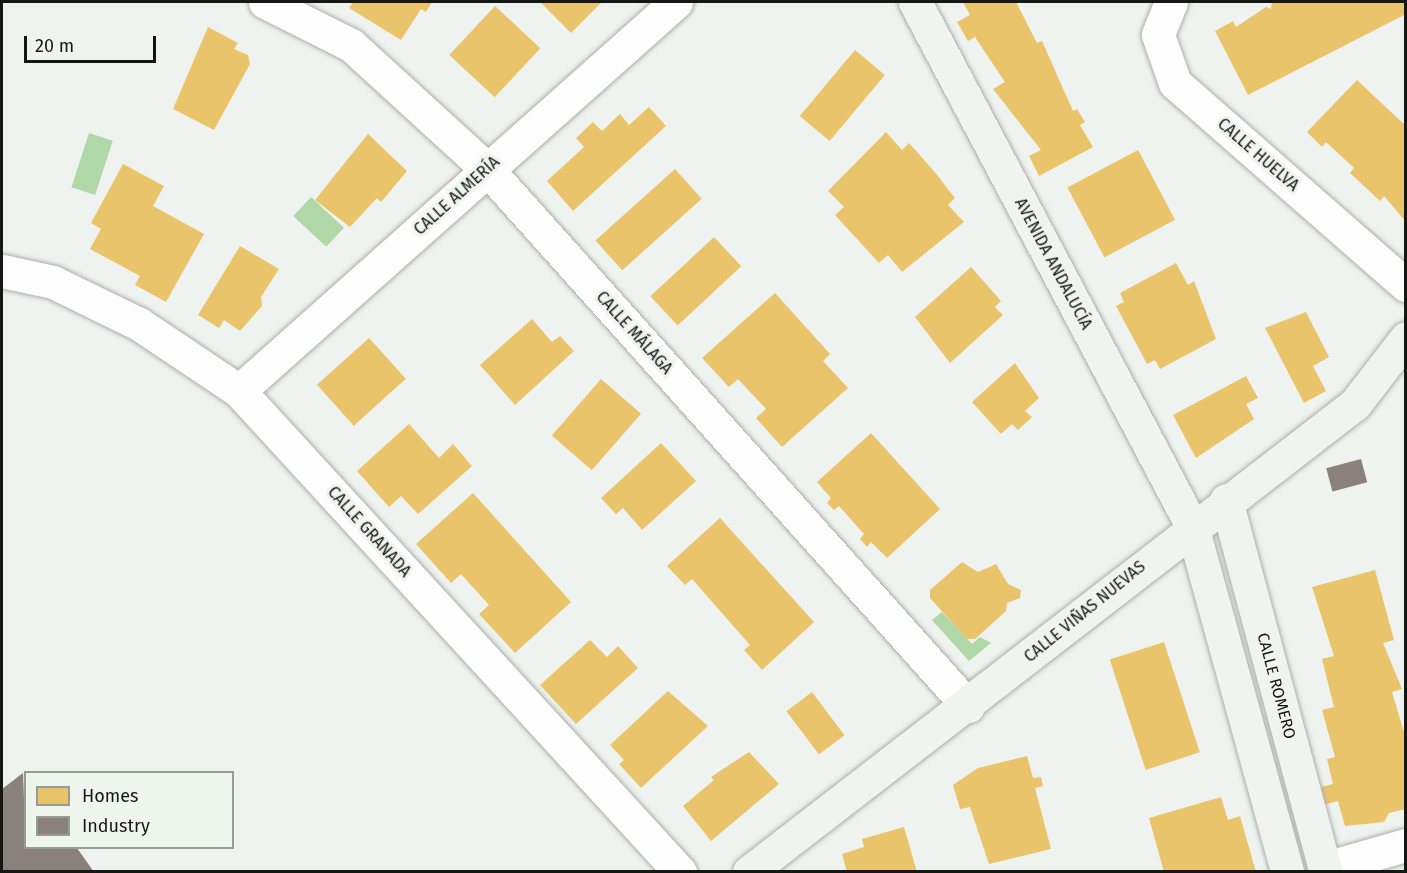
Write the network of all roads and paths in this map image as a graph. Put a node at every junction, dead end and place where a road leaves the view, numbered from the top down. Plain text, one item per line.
1 (265, 2) edge
2 (676, 2) edge
3 (915, 2) edge
4 (1171, 2) edge
5 (487, 169) junction
6 (2, 271) edge
7 (1406, 285) edge
8 (1406, 338) edge
9 (239, 391) junction
10 (1226, 500) junction
11 (1192, 526) junction
12 (969, 706) junction
13 (1406, 845) edge
14 (1326, 870) edge
15 (680, 872) edge
16 (749, 872) edge
17 (1287, 872) edge

1 - 5 street, CALLE MÁLAGA
2 - 5 street, CALLE ALMERÍA
3 - 11 street, AVENIDA ANDALUCÍA
4 - 7 street, CALLE HUELVA
5 - 9 street, CALLE ALMERÍA
5 - 12 street, CALLE MÁLAGA
6 - 9 street, CALLE GRANADA
8 - 10 street, CALLE VIÑAS NUEVAS
9 - 15 street, CALLE GRANADA
10 - 11 street, CALLE VIÑAS NUEVAS
10 - 14 street, CALLE ROMERO
11 - 12 street, CALLE VIÑAS NUEVAS
11 - 17 street
12 - 16 street, CALLE VIÑAS NUEVAS
13 - 14 street

